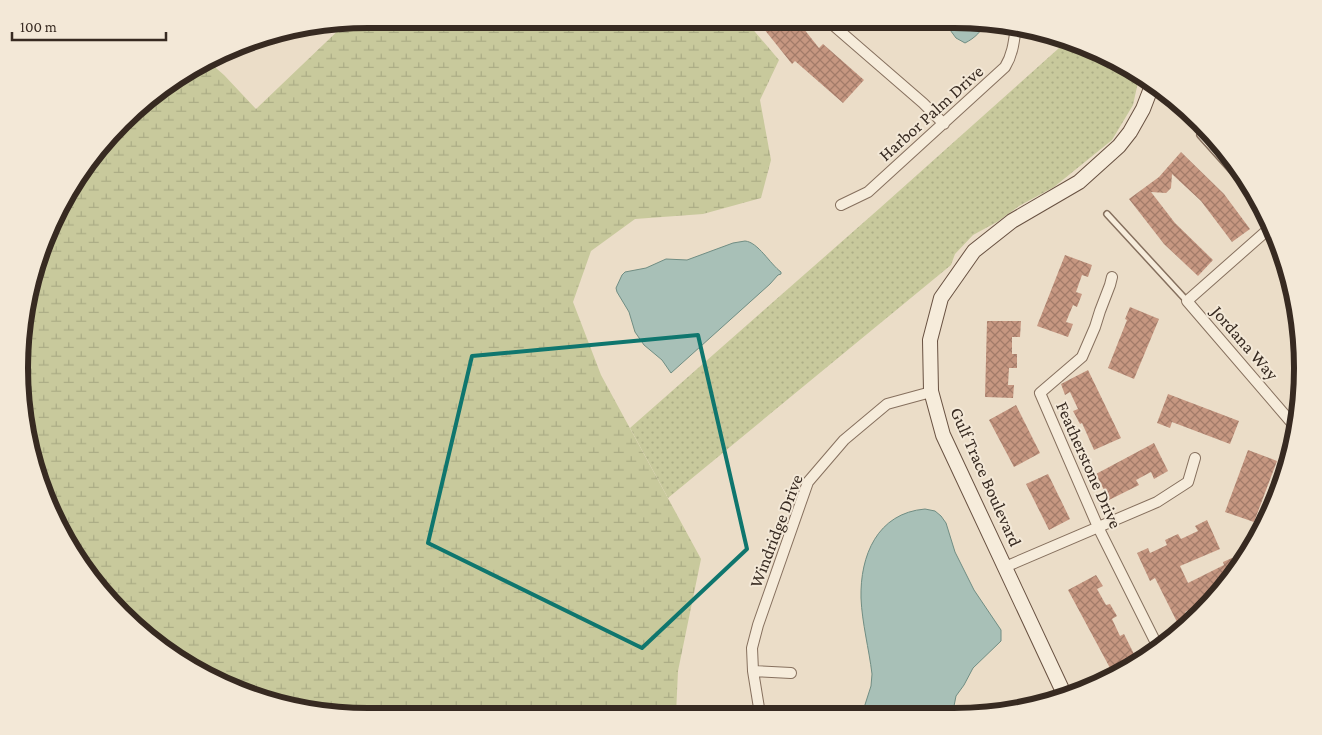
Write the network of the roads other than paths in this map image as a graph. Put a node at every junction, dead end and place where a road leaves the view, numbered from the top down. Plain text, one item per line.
1 (836, 28) edge
2 (1015, 33) edge
3 (1150, 90) edge
4 (944, 124) junction
5 (1201, 134) edge
6 (1227, 165) edge
7 (842, 205) dead end
8 (1107, 214) dead end
9 (1266, 231) edge
10 (1112, 278) dead end
11 (1187, 301) junction
12 (931, 392) junction
13 (1290, 421) edge
14 (1195, 458) dead end
15 (1098, 527) junction
16 (1005, 567) junction
17 (1155, 641) edge
18 (753, 671) junction
19 (791, 673) dead end
20 (1062, 690) edge
21 (759, 708) edge

1 - 4 street
2 - 4 street, Harbor Palm Drive
3 - 12 street, Gulf Trace Boulevard
4 - 7 street, Harbor Palm Drive
5 - 6 lane
8 - 11 lane
9 - 11 street
10 - 15 street, Featherstone Drive
11 - 13 street, Jordana Way
12 - 16 street, Gulf Trace Boulevard
12 - 18 street, Windridge Drive
14 - 15 street
15 - 16 street
15 - 17 street, Featherstone Drive
16 - 20 street, Gulf Trace Boulevard
18 - 19 street
18 - 21 street, Windridge Drive

